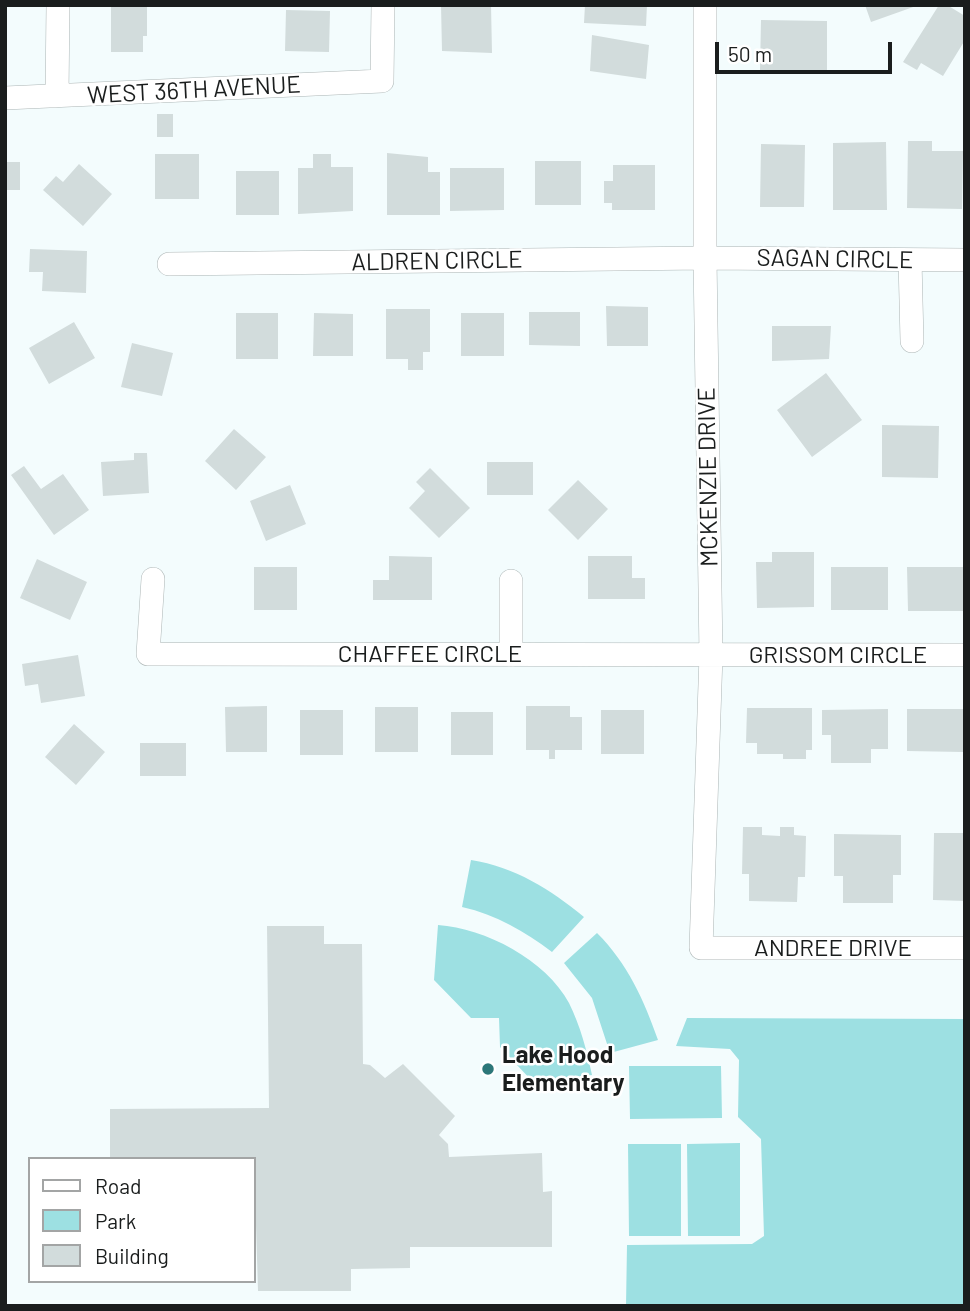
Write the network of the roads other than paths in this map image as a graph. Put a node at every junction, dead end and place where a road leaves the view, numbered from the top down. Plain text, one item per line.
1 (58, 5) edge
2 (383, 5) edge
3 (705, 5) edge
4 (57, 96) junction
5 (5, 98) edge
6 (705, 258) junction
7 (910, 260) junction
8 (965, 260) edge
9 (169, 264) dead end
10 (912, 341) dead end
11 (153, 579) dead end
12 (511, 581) dead end
13 (512, 654) junction
14 (711, 655) junction
15 (965, 655) edge
16 (701, 948) joint
17 (965, 948) edge

1 - 4 street
2 - 4 street, WEST 36TH AVENUE
3 - 6 street, MCKENZIE DRIVE
4 - 5 street, WEST 36TH AVENUE
6 - 7 street, SAGAN CIRCLE
6 - 9 street, ALDREN CIRCLE
6 - 14 street, MCKENZIE DRIVE
7 - 8 street, SAGAN CIRCLE
7 - 10 street
11 - 13 street, CHAFFEE CIRCLE
12 - 13 street
13 - 14 street, CHAFFEE CIRCLE
14 - 15 street, GRISSOM CIRCLE
14 - 16 street, MCKENZIE DRIVE
16 - 17 street, ANDREE DRIVE

